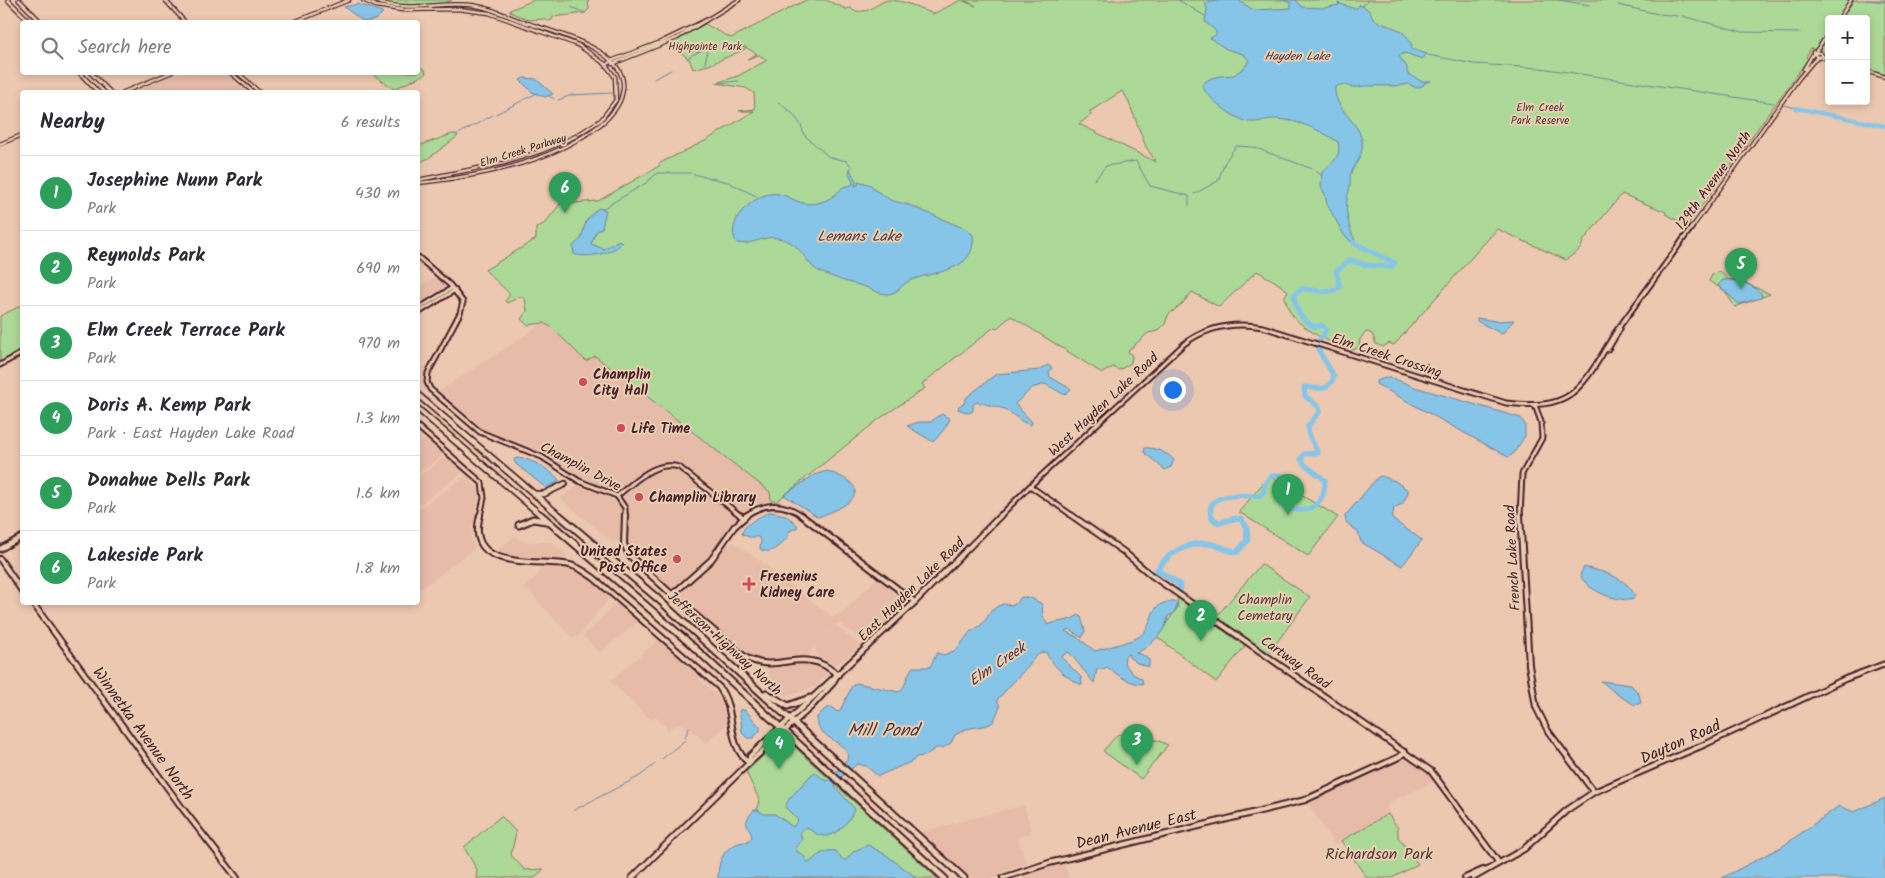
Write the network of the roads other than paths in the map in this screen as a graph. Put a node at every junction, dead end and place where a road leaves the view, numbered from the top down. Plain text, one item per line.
1 (8, 0) edge
2 (19, 0) edge
3 (165, 0) edge
4 (348, 0) edge
5 (363, 0) edge
6 (372, 0) edge
7 (738, 0) edge
8 (1852, 0) edge
9 (1842, 15) edge
10 (28, 20) edge
11 (39, 20) edge
12 (182, 20) edge
13 (299, 20) edge
14 (1825, 40) edge
15 (1825, 42) edge
16 (1816, 52) junction
17 (1813, 54) junction
18 (1821, 55) junction
19 (1825, 56) edge
20 (612, 62) junction
21 (606, 64) junction
22 (1870, 72) edge
23 (81, 75) edge
24 (93, 75) edge
25 (165, 75) edge
26 (233, 75) edge
27 (239, 75) edge
28 (1885, 77) edge
29 (1799, 78) junction
30 (96, 90) edge
31 (108, 90) edge
32 (129, 90) edge
33 (251, 90) edge
34 (257, 90) edge
35 (20, 135) edge
36 (0, 144) edge
37 (420, 181) edge
38 (420, 181) edge
39 (420, 258) edge
40 (453, 289) junction
41 (420, 310) edge
42 (1233, 325) joint
43 (20, 354) edge
44 (0, 365) edge
45 (420, 397) edge
46 (1535, 405) junction
47 (420, 411) edge
48 (420, 429) edge
49 (565, 484) dead end
50 (1030, 486) junction
51 (533, 494) junction
52 (618, 496) junction
53 (744, 518) junction
54 (999, 518) joint
55 (550, 521) junction
56 (519, 525) dead end
57 (20, 538) edge
58 (0, 549) edge
59 (0, 559) edge
60 (20, 588) edge
61 (673, 594) junction
62 (915, 602) junction
63 (34, 605) edge
64 (1885, 664) edge
65 (838, 674) junction
66 (750, 681) junction
67 (810, 698) junction
68 (787, 725) junction
69 (1404, 752) junction
70 (748, 763) junction
71 (1594, 792) junction
72 (1499, 864) junction
73 (237, 878) edge
74 (632, 878) edge
75 (944, 878) edge
76 (964, 878) edge
77 (1003, 878) edge
78 (1465, 878) edge
79 (1473, 878) edge

1 - 10 highway
2 - 11 highway
3 - 12 street
4 - 13 street
5 - 21 street
6 - 20 street
7 - 20 street
8 - 9 street
14 - 16 street, 129th Avenue North
15 - 18 street, 129th Avenue North
16 - 17 street
16 - 18 street
17 - 18 street
17 - 29 street, 129th Avenue North
18 - 19 street
18 - 29 street, 129th Avenue North
20 - 21 street
20 - 38 street, Elm Creek Parkway
21 - 37 street, Elm Creek Parkway
22 - 28 street
23 - 30 highway
24 - 31 highway
25 - 32 street
26 - 33 street
27 - 34 street
29 - 46 street, 129th Avenue North
35 - 36 street
39 - 40 street
40 - 41 street
40 - 52 street, Champlin Drive
42 - 46 street, Elm Creek Crossing
42 - 50 street, West Hayden Lake Road
43 - 44 street
45 - 51 highway, Jefferson Highway North
46 - 71 street, French Lake Road
47 - 55 highway, Jefferson Highway North
48 - 70 street
49 - 51 highway
50 - 54 street, West Hayden Lake Road
50 - 69 street, Cartway Road
51 - 66 highway, Jefferson Highway North
52 - 53 street
52 - 61 street, Champlin Drive
53 - 61 street
53 - 62 street
54 - 62 street, East Hayden Lake Road
55 - 56 highway
55 - 68 highway, Jefferson Highway North
57 - 58 street
59 - 60 street
61 - 65 street, Champlin Drive
62 - 65 street, East Hayden Lake Road
63 - 73 street, Winnetka Avenue North
64 - 71 street, Dayton Road
65 - 67 street, East Hayden Lake Road
65 - 68 street, East Hayden Lake Road
66 - 67 highway
66 - 68 highway, Jefferson Highway North
67 - 68 street, East Hayden Lake Road
68 - 70 street, East Hayden Lake Road
68 - 75 highway, Jefferson Highway North
68 - 76 highway, Jefferson Highway North
69 - 72 street, Cartway Road
69 - 77 street, Dean Avenue East
70 - 74 street, East Hayden Lake Road
71 - 72 street, Dayton Road
72 - 78 street, Dayton Road
72 - 79 street, Dayton Road

